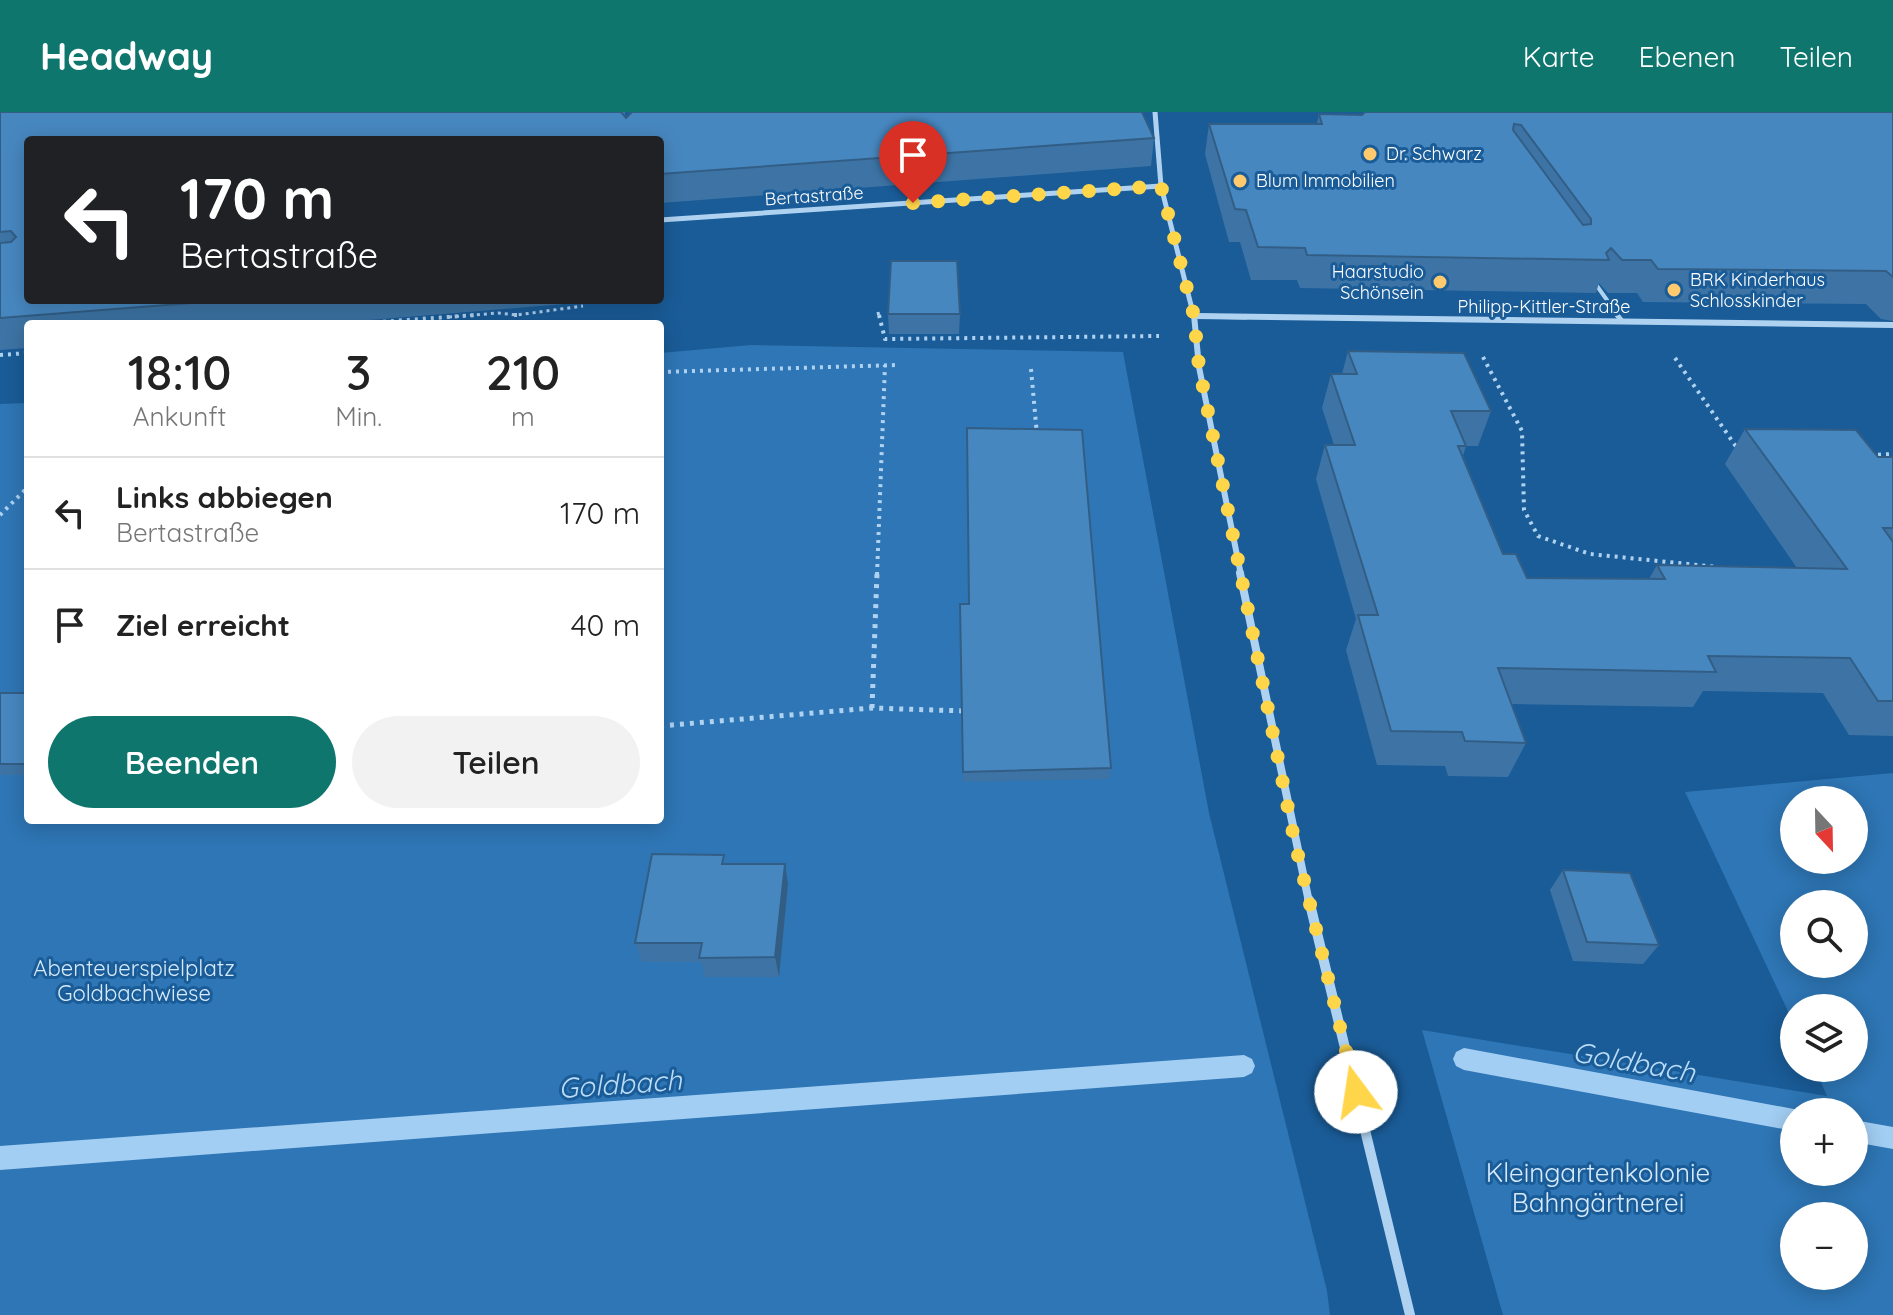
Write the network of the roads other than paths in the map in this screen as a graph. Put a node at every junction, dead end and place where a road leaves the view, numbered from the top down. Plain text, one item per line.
1 (1155, 112) edge
2 (1161, 186) junction
3 (664, 220) edge
4 (1597, 286) edge
5 (1194, 316) junction
6 (1622, 321) junction
7 (1893, 325) edge
8 (1410, 1315) edge

1 - 2 street
2 - 3 street, Bertastraße
2 - 5 street
4 - 6 lane
5 - 6 street, Philipp-Kittler-Straße
5 - 8 street
6 - 7 street, Philipp-Kittler-Straße

